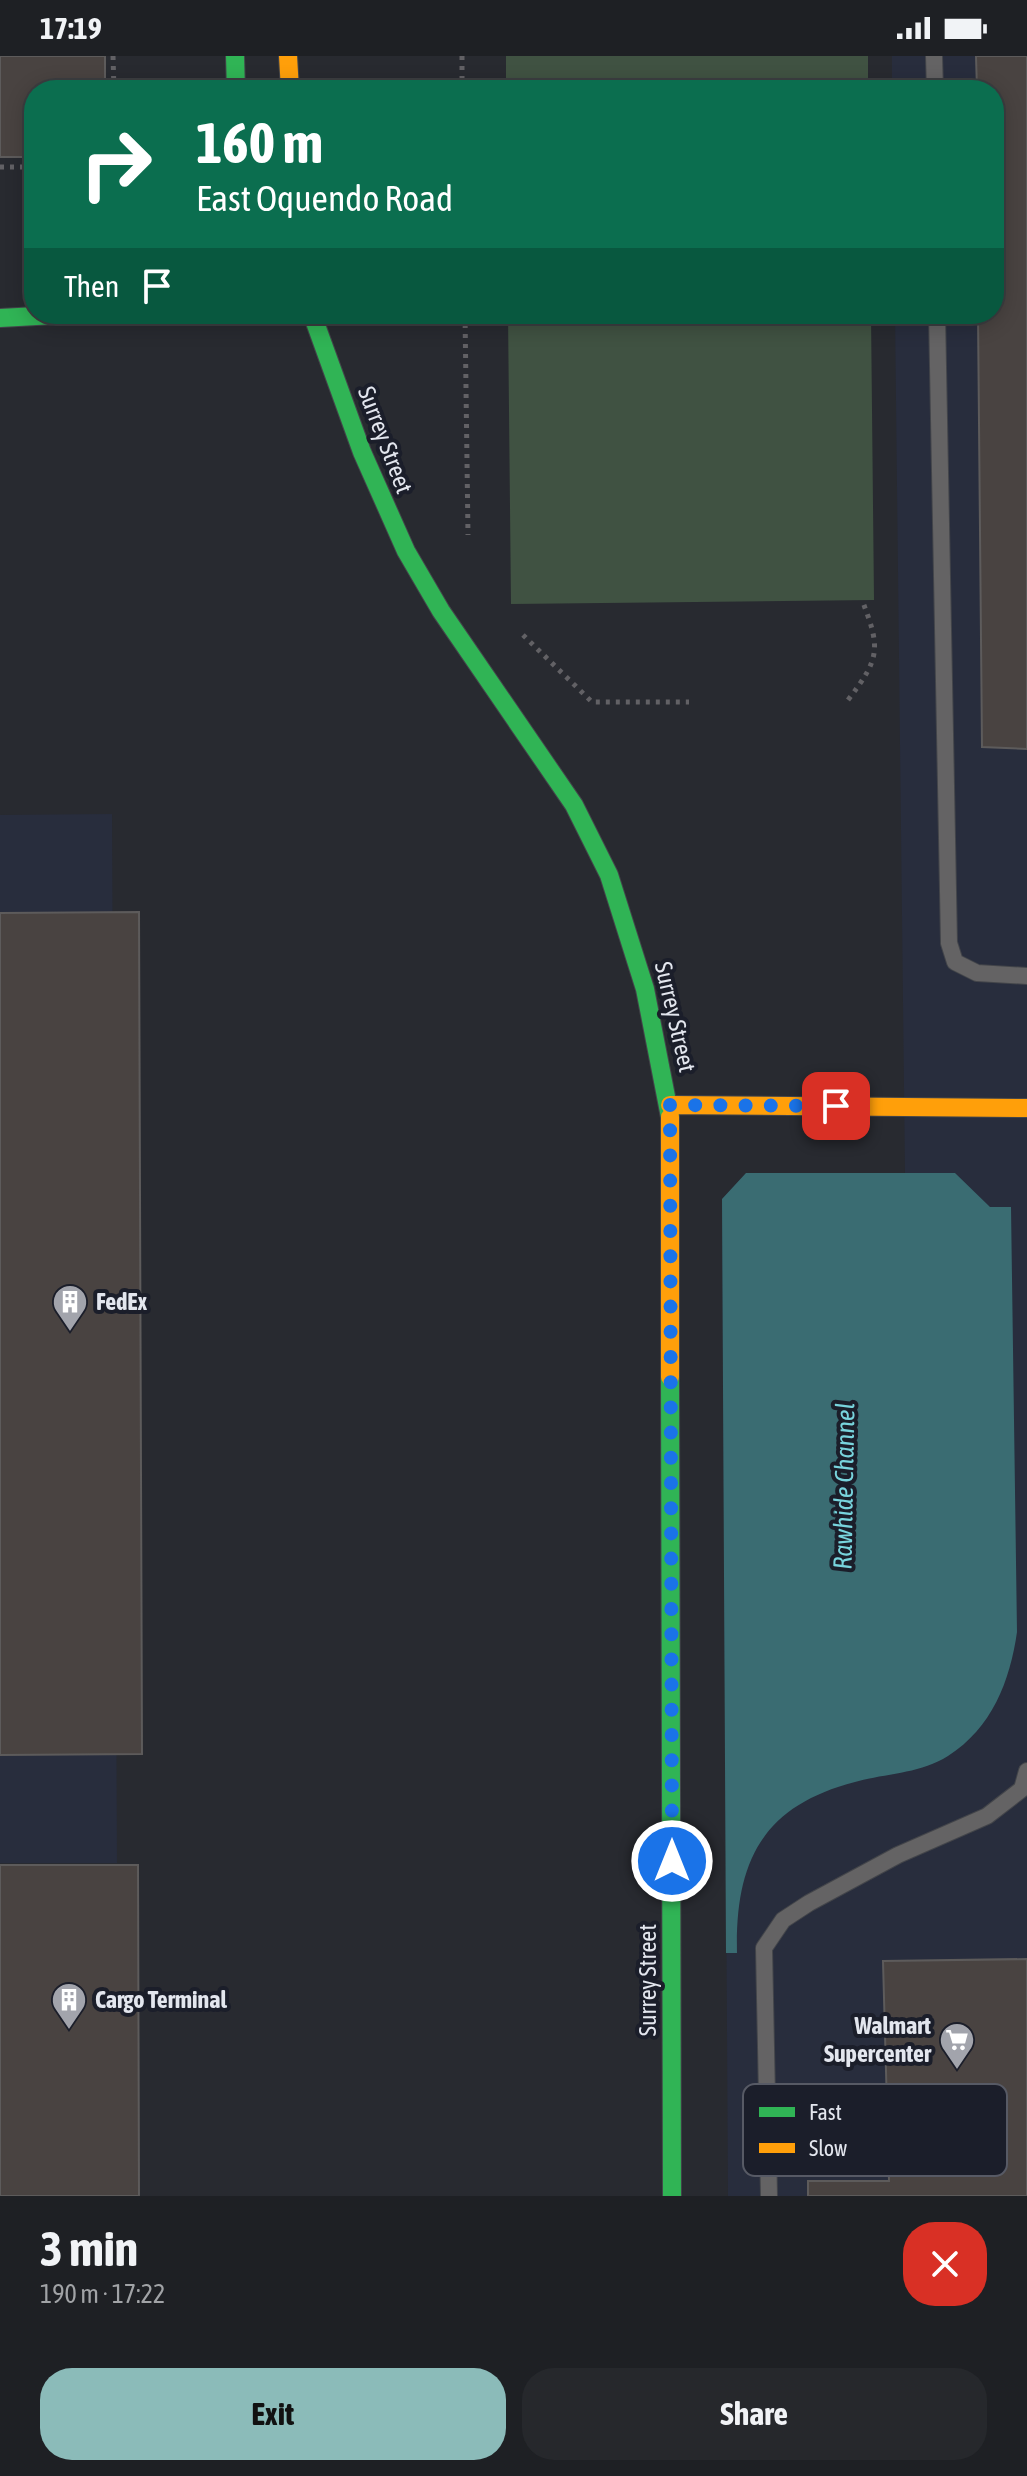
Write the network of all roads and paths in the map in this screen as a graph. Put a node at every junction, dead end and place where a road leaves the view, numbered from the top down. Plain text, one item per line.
1 (113, 56) edge
2 (235, 56) edge
3 (288, 56) edge
4 (462, 56) edge
5 (934, 56) edge
6 (114, 80) edge
7 (236, 80) edge
8 (289, 80) edge
9 (462, 80) edge
10 (935, 80) edge
11 (0, 167) edge
12 (24, 167) edge
13 (24, 317) edge
14 (0, 318) edge
15 (316, 324) edge
16 (465, 324) edge
17 (937, 324) edge
18 (468, 535) dead end
19 (862, 600) dead end
20 (523, 635) dead end
21 (848, 700) dead end
22 (689, 702) dead end
23 (1027, 976) edge
24 (670, 1105) junction
25 (1027, 1108) edge
26 (1027, 1771) edge
27 (767, 2084) edge
28 (769, 2176) edge
29 (672, 2196) edge
30 (769, 2196) edge

1 - 6 path
2 - 7 street
3 - 8 street
4 - 9 path
5 - 10 lane
11 - 12 path
13 - 14 street
15 - 24 street, Surrey Street
16 - 18 path
17 - 23 lane
19 - 21 path
20 - 22 path
24 - 25 street
24 - 29 street, Surrey Street
26 - 27 lane
28 - 30 lane

